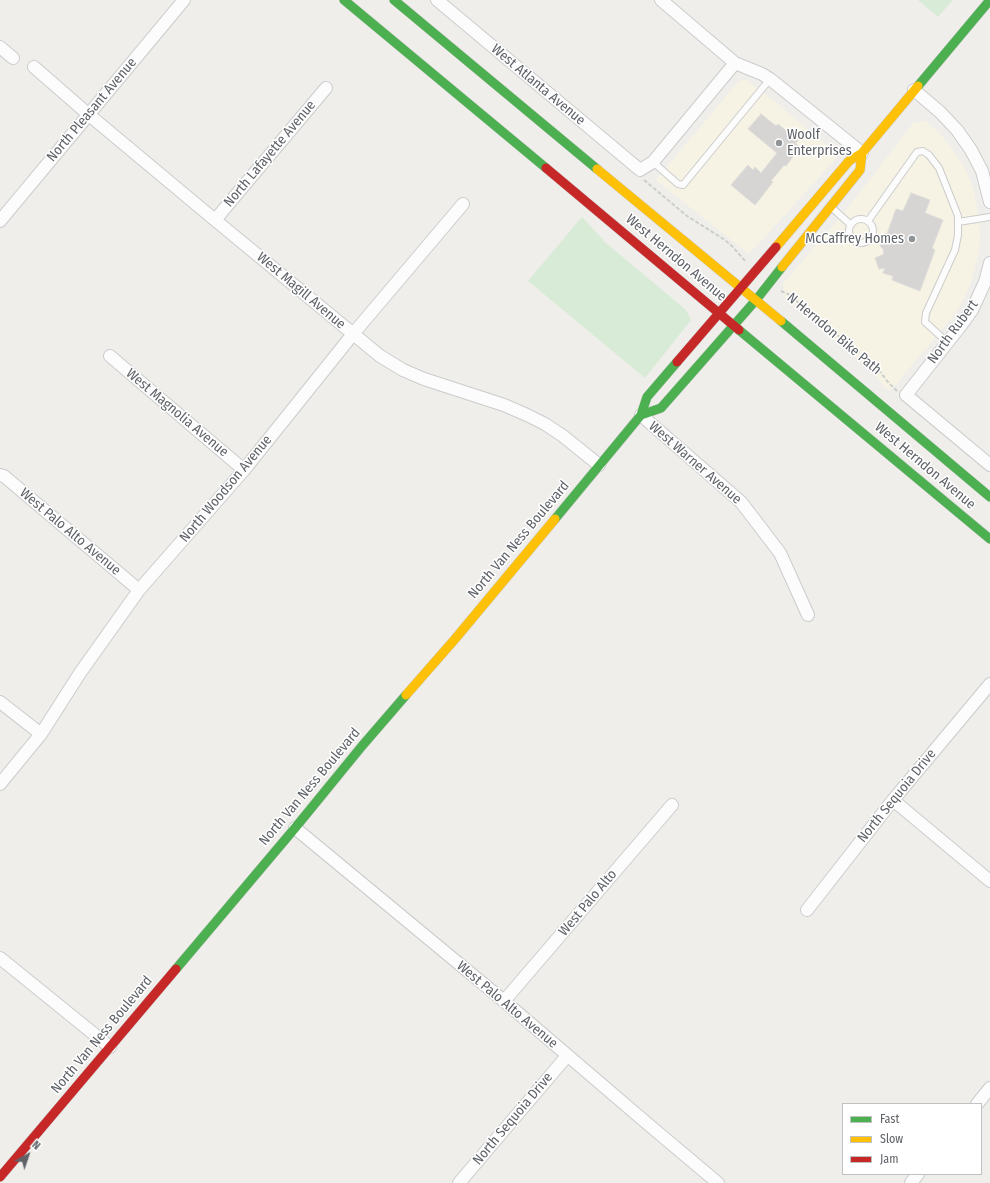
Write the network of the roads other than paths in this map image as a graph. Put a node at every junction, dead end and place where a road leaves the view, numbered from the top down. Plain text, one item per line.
1 (184, 0) edge
2 (344, 0) edge
3 (394, 0) edge
4 (437, 0) edge
5 (661, 0) edge
6 (990, 0) edge
7 (0, 47) edge
8 (13, 58) dead end
9 (735, 62) junction
10 (34, 67) dead end
11 (770, 79) junction
12 (326, 88) dead end
13 (914, 90) junction
14 (88, 114) junction
15 (862, 153) junction
16 (653, 162) junction
17 (990, 202) edge
18 (463, 204) dead end
19 (831, 207) junction
20 (990, 217) edge
21 (0, 220) edge
22 (215, 220) junction
23 (868, 221) junction
24 (958, 222) junction
25 (851, 225) junction
26 (990, 263) edge
27 (987, 283) edge
28 (741, 288) junction
29 (756, 300) junction
30 (719, 312) junction
31 (734, 324) junction
32 (353, 334) junction
33 (947, 342) junction
34 (110, 356) dead end
35 (641, 415) junction
36 (599, 465) junction
37 (990, 465) edge
38 (244, 470) junction
39 (0, 474) edge
40 (990, 497) edge
41 (990, 539) edge
42 (140, 590) junction
43 (808, 615) dead end
44 (990, 684) edge
45 (0, 702) edge
46 (41, 734) junction
47 (0, 784) edge
48 (893, 800) junction
49 (672, 805) dead end
50 (295, 828) junction
51 (990, 881) edge
52 (807, 910) dead end
53 (0, 958) edge
54 (504, 1001) junction
55 (110, 1047) junction
56 (567, 1056) junction
57 (990, 1088) edge
58 (978, 1103) edge
59 (917, 1175) edge
60 (0, 1177) edge
61 (459, 1183) edge
62 (718, 1183) edge
63 (910, 1183) edge

1 - 14 street, North Pleasant Avenue
2 - 30 street, West Herndon Avenue
3 - 28 street, West Herndon Avenue
4 - 16 street, West Atlanta Avenue
5 - 9 street
6 - 13 street, North Van Ness Boulevard
7 - 8 street
9 - 11 street
9 - 16 street
10 - 14 street, West Magill Avenue
11 - 15 street
11 - 16 lane
12 - 22 street, North Lafayette Avenue
13 - 15 street, North Van Ness Boulevard
13 - 17 street
14 - 21 street, North Pleasant Avenue
14 - 22 street, West Magill Avenue
15 - 19 street, North Van Ness Boulevard
15 - 28 street, North Van Ness Boulevard
18 - 32 street, North Woodson Avenue
19 - 25 lane
19 - 29 street, North Van Ness Boulevard
20 - 24 lane
22 - 32 street, West Magill Avenue
23 - 24 lane
23 - 25 lane
23 - 25 lane
24 - 33 lane
26 - 27 street, North Rubert
27 - 33 street, North Rubert
28 - 29 street, West Herndon Avenue
28 - 30 street, North Van Ness Boulevard
29 - 31 street, North Van Ness Boulevard
29 - 40 street, West Herndon Avenue
30 - 31 street, West Herndon Avenue
30 - 35 street, North Van Ness Boulevard
31 - 35 street, North Van Ness Boulevard
31 - 41 street, West Herndon Avenue
32 - 36 street, West Magill Avenue
32 - 38 street, North Woodson Avenue
33 - 37 street, North Rubert
34 - 38 street, West Magnolia Avenue
35 - 36 street, North Van Ness Boulevard
35 - 43 street, West Warner Avenue
36 - 50 street, North Van Ness Boulevard
38 - 42 street, North Woodson Avenue
39 - 42 street, West Palo Alto Avenue
42 - 46 street, North Woodson Avenue
44 - 48 street, North Sequoia Drive
45 - 46 street
46 - 47 street, North Woodson Avenue
48 - 51 street
48 - 52 street, North Sequoia Drive
49 - 54 street, West Palo Alto
50 - 54 street, West Palo Alto Avenue
50 - 55 street, North Van Ness Boulevard
53 - 55 street
54 - 56 street, West Palo Alto Avenue
55 - 60 street, North Van Ness Boulevard
56 - 61 street, North Sequoia Drive
56 - 62 street, West Palo Alto Avenue
57 - 58 street
59 - 63 street

